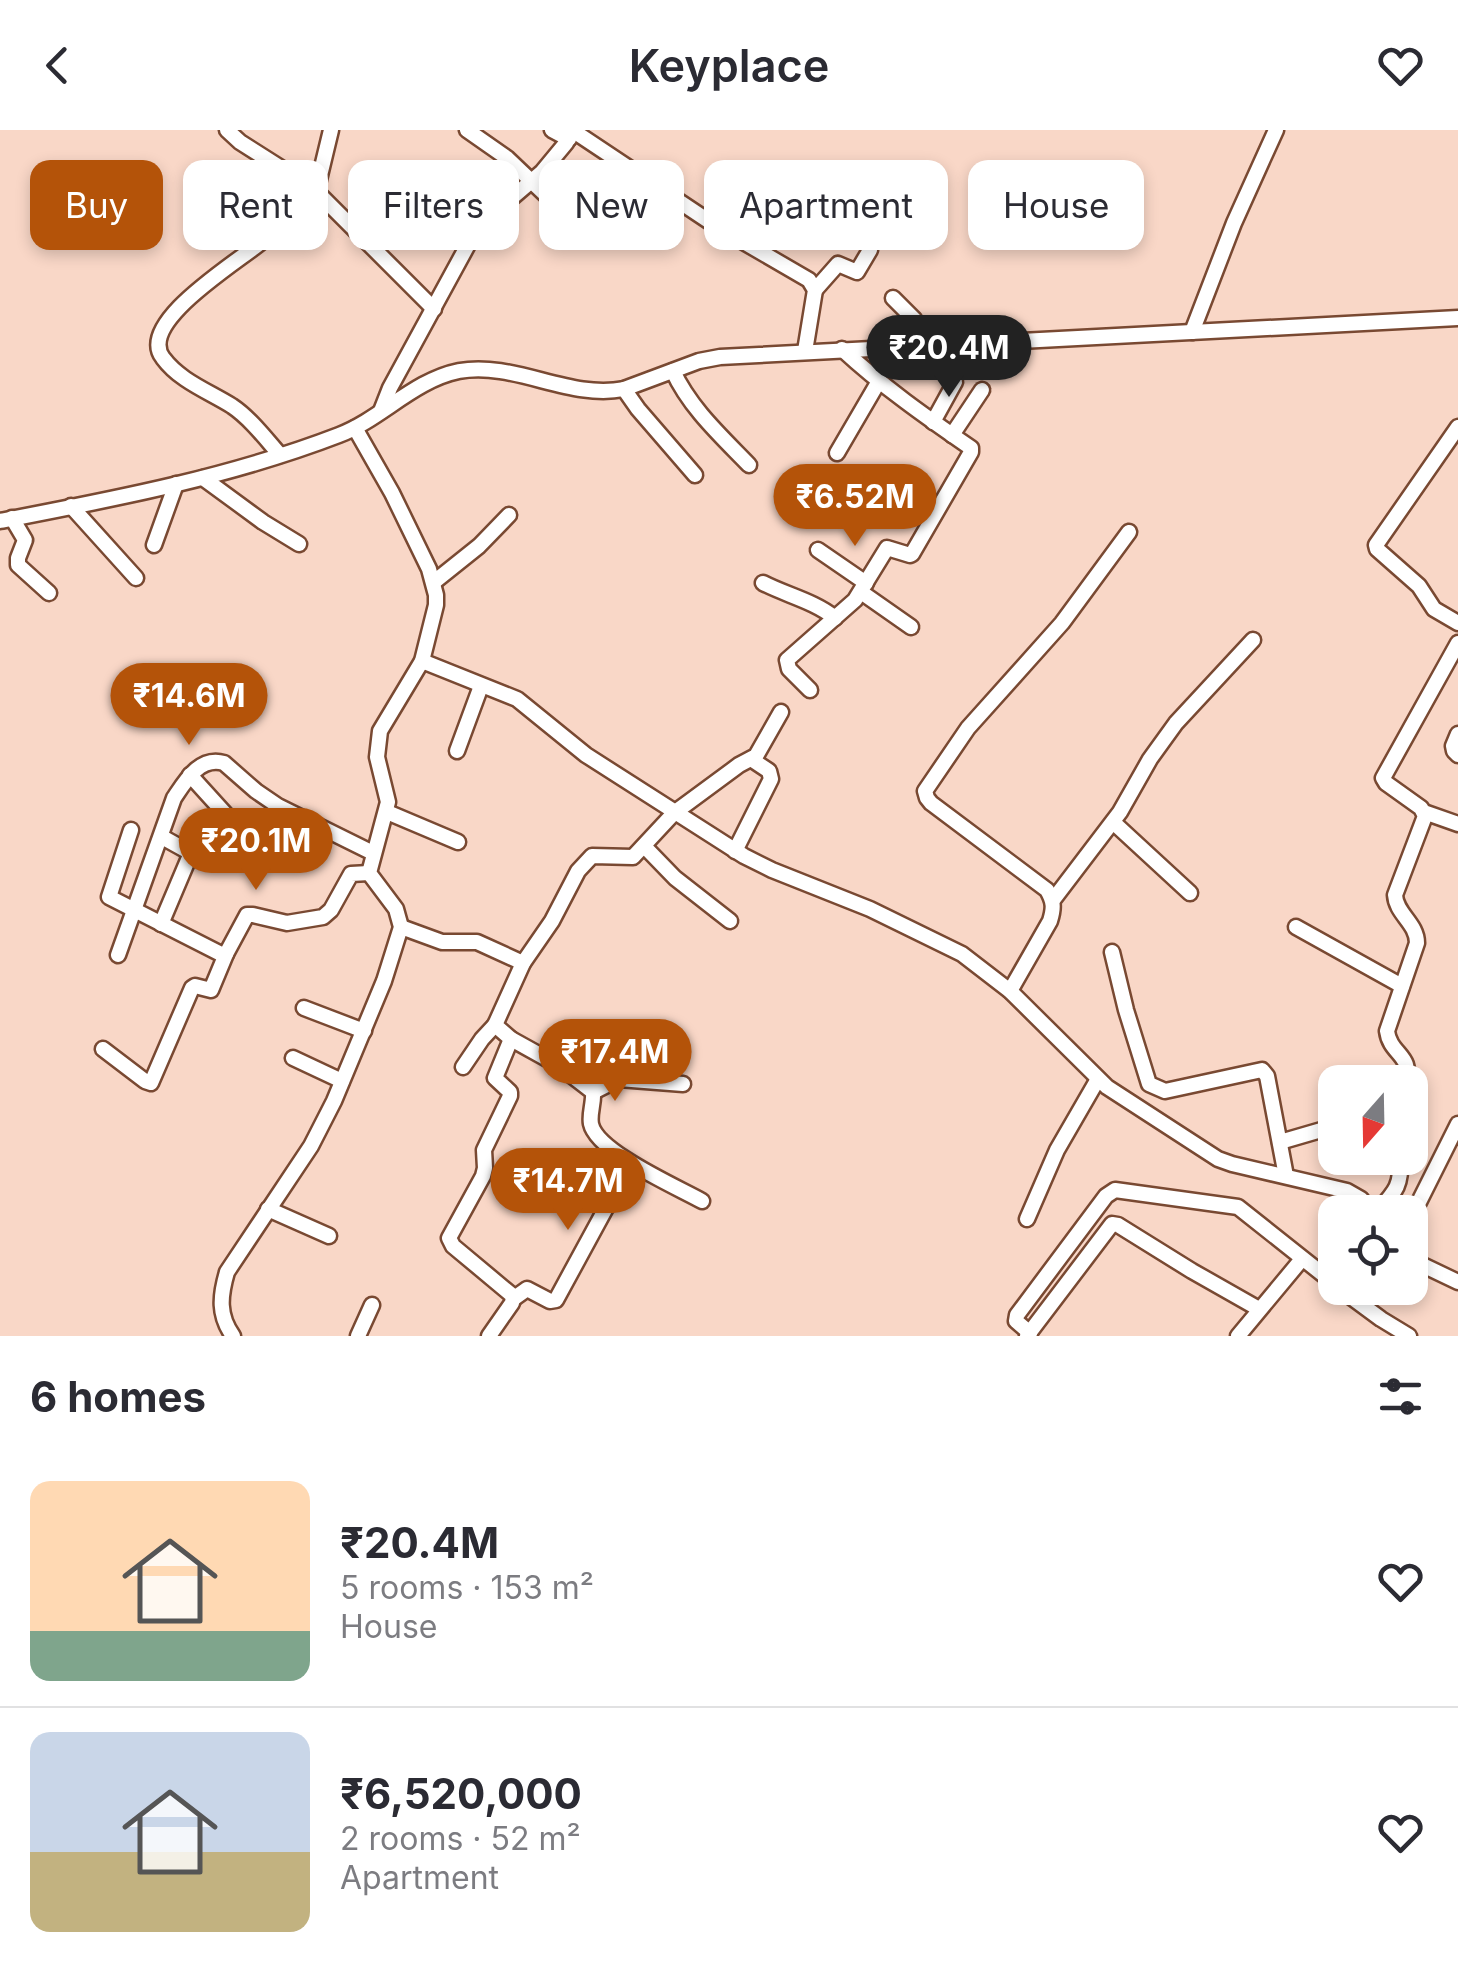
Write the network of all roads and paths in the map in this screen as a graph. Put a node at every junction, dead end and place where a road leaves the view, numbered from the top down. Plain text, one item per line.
1 (227, 130) edge
2 (331, 130) edge
3 (467, 130) edge
4 (552, 130) edge
5 (1276, 130) edge
6 (571, 133) edge
7 (268, 160) edge
8 (324, 160) edge
9 (531, 182) junction
10 (539, 190) edge
11 (519, 192) edge
12 (328, 203) edge
13 (250, 250) edge
14 (465, 250) edge
15 (870, 250) dead end
16 (815, 290) junction
17 (892, 298) dead end
18 (434, 309) junction
19 (1458, 318) edge
20 (1192, 332) junction
21 (927, 345) junction
22 (842, 349) junction
23 (804, 352) junction
24 (673, 370) junction
25 (879, 382) junction
26 (955, 382) dead end
27 (624, 390) junction
28 (982, 390) dead end
29 (380, 412) junction
30 (934, 422) junction
31 (1458, 427) edge
32 (355, 428) junction
33 (952, 435) junction
34 (837, 453) dead end
35 (280, 456) junction
36 (749, 465) dead end
37 (695, 475) dead end
38 (203, 478) junction
39 (176, 484) junction
40 (71, 506) junction
41 (509, 515) dead end
42 (6, 520) edge
43 (1129, 532) dead end
44 (300, 544) dead end
45 (154, 545) dead end
46 (818, 550) dead end
47 (136, 578) dead end
48 (434, 582) junction
49 (763, 583) dead end
50 (864, 588) junction
51 (50, 593) dead end
52 (835, 618) junction
53 (1458, 624) edge
54 (911, 627) dead end
55 (1253, 640) dead end
56 (1458, 643) edge
57 (422, 661) junction
58 (482, 686) junction
59 (810, 690) dead end
60 (781, 712) dead end
61 (1458, 734) edge
62 (457, 751) dead end
63 (1458, 755) edge
64 (751, 759) junction
65 (190, 776) junction
66 (387, 812) junction
67 (1424, 812) junction
68 (674, 813) junction
69 (229, 818) dead end
70 (1112, 822) junction
71 (1458, 824) edge
72 (131, 830) dead end
73 (162, 837) junction
74 (458, 842) dead end
75 (644, 846) junction
76 (734, 850) junction
77 (373, 853) junction
78 (369, 874) junction
79 (1190, 892) dead end
80 (1053, 900) junction
81 (134, 910) junction
82 (730, 920) dead end
83 (161, 924) junction
84 (400, 927) junction
85 (1296, 927) dead end
86 (1112, 952) dead end
87 (226, 954) junction
88 (118, 955) dead end
89 (524, 963) junction
90 (1402, 986) junction
91 (1010, 991) junction
92 (304, 1008) dead end
93 (495, 1025) junction
94 (364, 1030) junction
95 (511, 1039) junction
96 (103, 1048) dead end
97 (292, 1058) dead end
98 (1407, 1065) edge
99 (464, 1067) dead end
100 (1098, 1080) junction
101 (342, 1081) junction
102 (683, 1084) dead end
103 (593, 1092) junction
104 (1458, 1124) edge
105 (1318, 1131) edge
106 (1280, 1142) junction
107 (637, 1166) junction
108 (1286, 1176) junction
109 (1353, 1195) edge
110 (1422, 1195) edge
111 (702, 1201) dead end
112 (268, 1209) junction
113 (1027, 1219) dead end
114 (329, 1236) dead end
115 (1302, 1259) junction
116 (1428, 1267) edge
117 (1318, 1271) edge
118 (1458, 1282) edge
119 (513, 1300) junction
120 (372, 1305) dead end
121 (1363, 1305) edge
122 (1259, 1309) junction
123 (1028, 1335) edge
124 (233, 1336) edge
125 (358, 1336) edge
126 (489, 1336) edge
127 (1238, 1336) edge
128 (1410, 1336) edge

1 - 7 street
2 - 8 street
3 - 9 street
4 - 6 street
5 - 20 street
6 - 9 street
6 - 16 street
9 - 10 street
9 - 11 street
12 - 18 street
13 - 35 street
14 - 18 street
15 - 16 street
16 - 23 street
17 - 21 street
18 - 29 street
19 - 20 street
20 - 21 street
21 - 22 street
22 - 23 street
22 - 25 street
23 - 24 street
24 - 27 street
24 - 36 street
25 - 30 street
25 - 34 street
26 - 30 street
27 - 29 street
27 - 37 street
28 - 33 street
29 - 32 street
30 - 33 street
31 - 53 street
32 - 35 street
32 - 48 street
33 - 50 street
35 - 38 street
38 - 39 street
38 - 44 street
39 - 40 street
39 - 45 street
40 - 42 street
40 - 47 street
41 - 48 street
42 - 51 street
43 - 80 street
46 - 50 street
48 - 57 street
49 - 52 street
50 - 52 street
50 - 54 street
52 - 59 street
55 - 70 street
56 - 67 street
57 - 58 street
57 - 66 street
58 - 62 street
58 - 68 street
60 - 64 street
61 - 63 street
64 - 68 street
64 - 76 street
65 - 69 street
65 - 73 street
65 - 77 street
66 - 74 street
66 - 77 street
67 - 71 street
67 - 90 street
68 - 75 street
68 - 76 street
70 - 79 street
70 - 80 street
72 - 81 street
73 - 81 street
73 - 83 street
75 - 82 street
75 - 89 street
76 - 91 street
77 - 78 street
78 - 84 street
78 - 87 street
80 - 91 street
81 - 83 street
81 - 88 street
83 - 87 street
84 - 89 street
84 - 94 street
85 - 90 street
86 - 106 street
87 - 96 street
89 - 93 street
90 - 98 street
91 - 100 street
92 - 94 street
93 - 95 street
93 - 99 street
94 - 101 street
95 - 103 street
95 - 119 street
97 - 101 street
100 - 108 street
100 - 113 street
101 - 112 street
102 - 103 street
103 - 107 street
104 - 110 street
105 - 106 street
106 - 108 street
107 - 111 street
107 - 119 street
108 - 109 street
112 - 114 street
112 - 124 street
115 - 117 street
115 - 122 street
115 - 123 street
116 - 118 street
119 - 126 street
120 - 125 street
121 - 128 street
122 - 123 street
122 - 127 street

